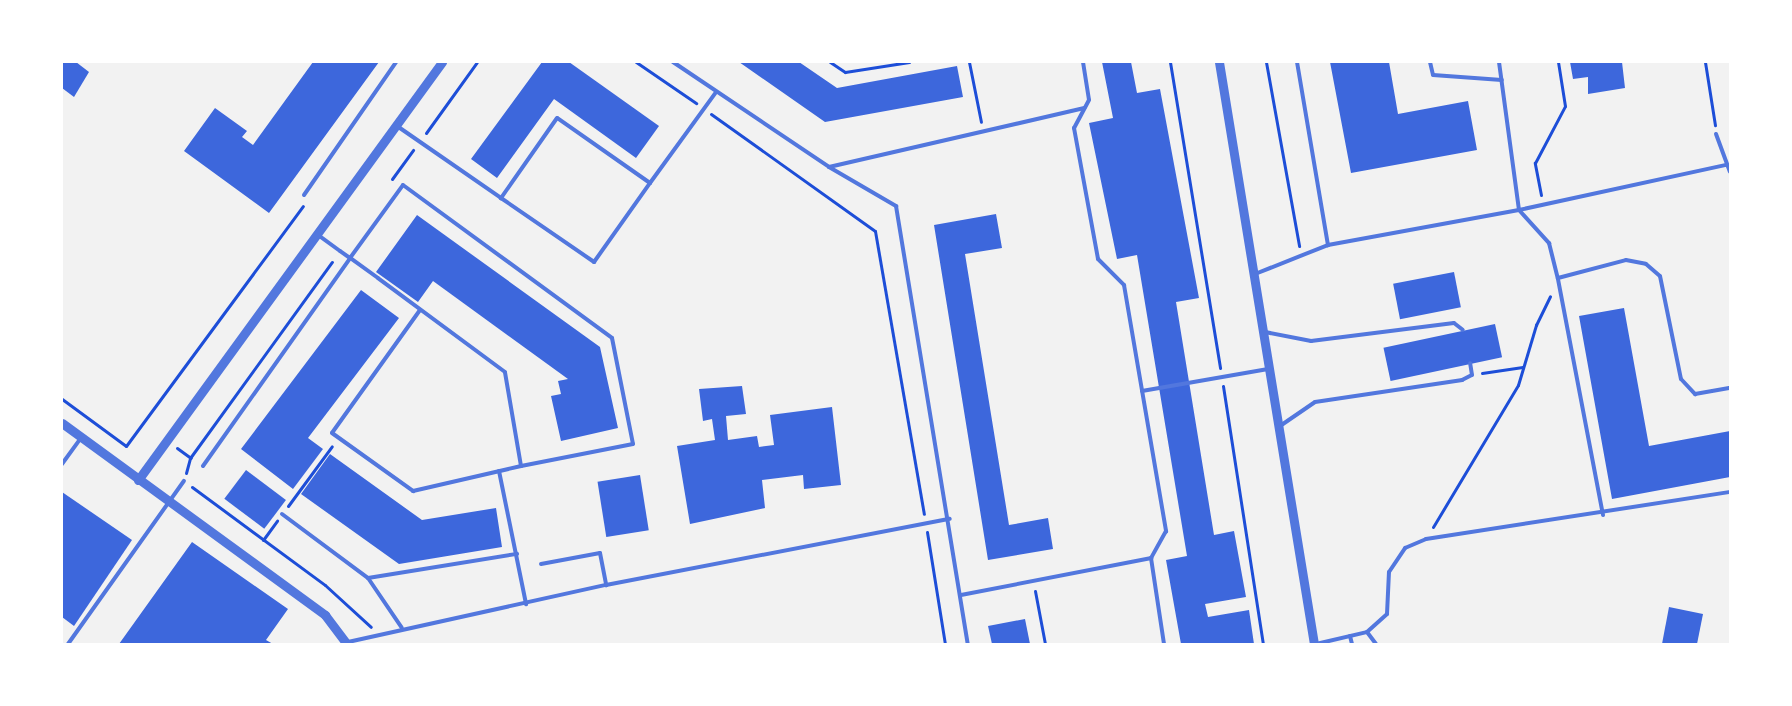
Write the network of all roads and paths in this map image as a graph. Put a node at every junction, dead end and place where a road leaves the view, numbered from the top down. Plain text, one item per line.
1 (396, 62) edge
2 (442, 62) edge
3 (636, 62) edge
4 (673, 62) edge
5 (830, 62) edge
6 (909, 62) edge
7 (969, 62) edge
8 (1083, 62) edge
9 (1170, 62) edge
10 (1219, 62) edge
11 (1266, 62) edge
12 (1297, 62) edge
13 (1430, 62) edge
14 (1499, 62) edge
15 (1558, 62) edge
16 (1705, 62) edge
17 (1502, 80) junction
18 (716, 92) junction
19 (703, 108) junction
20 (1085, 108) junction
21 (397, 126) junction
22 (983, 131) junction
23 (1716, 134) joint
24 (1726, 165) junction
25 (829, 166) junction
26 (1731, 171) edge
27 (650, 183) junction
28 (304, 195) dead end
29 (310, 196) dead end
30 (501, 198) junction
31 (1543, 205) junction
32 (1519, 210) junction
33 (316, 233) junction
34 (1328, 245) junction
35 (1300, 255) junction
36 (350, 258) junction
37 (1254, 274) junction
38 (1558, 278) junction
39 (420, 310) junction
40 (1463, 330) dead end
41 (1265, 332) junction
42 (1470, 363) dead end
43 (1524, 367) junction
44 (1269, 369) junction
45 (1472, 375) junction
46 (1221, 377) junction
47 (1731, 388) edge
48 (1142, 391) junction
49 (62, 399) edge
50 (62, 423) edge
51 (1277, 428) junction
52 (81, 437) junction
53 (339, 437) junction
54 (166, 441) junction
55 (62, 464) edge
56 (203, 466) joint
57 (520, 466) junction
58 (499, 471) junction
59 (138, 480) junction
60 (184, 481) joint
61 (1731, 492) edge
62 (170, 500) junction
63 (282, 514) junction
64 (1603, 515) junction
65 (950, 519) junction
66 (926, 523) junction
67 (1426, 539) junction
68 (263, 540) junction
69 (517, 554) junction
70 (1150, 558) junction
71 (541, 564) dead end
72 (368, 578) junction
73 (1034, 581) junction
74 (606, 585) junction
75 (961, 595) junction
76 (526, 604) junction
77 (402, 628) junction
78 (1367, 632) junction
79 (380, 634) junction
80 (1350, 636) junction
81 (347, 644) edge
82 (68, 645) edge
83 (945, 645) edge
84 (968, 645) edge
85 (1045, 645) edge
86 (1164, 645) edge
87 (1263, 645) edge
88 (1315, 645) edge
89 (1352, 645) edge
90 (1377, 645) edge

1 - 28 lane
2 - 21 street
3 - 19 path
4 - 18 lane
5 - 6 path
7 - 22 path
8 - 20 lane
9 - 46 path
10 - 37 street
11 - 35 path
12 - 34 lane
13 - 17 lane
14 - 17 lane
15 - 31 path
16 - 23 path
17 - 32 lane
18 - 19 lane
18 - 25 lane
19 - 27 lane
19 - 66 path
20 - 22 lane
20 - 48 lane
21 - 30 lane
21 - 33 street
22 - 25 lane
23 - 24 lane
24 - 26 lane
24 - 31 lane
25 - 65 lane
27 - 30 lane
27 - 30 lane
29 - 49 path
31 - 32 lane
32 - 34 lane
32 - 38 lane
33 - 36 lane
33 - 54 street
34 - 35 lane
35 - 37 lane
36 - 39 lane
36 - 56 lane
36 - 57 lane
37 - 41 street
38 - 43 path
38 - 47 lane
38 - 64 lane
39 - 53 lane
39 - 57 lane
40 - 41 lane
41 - 44 street
42 - 45 lane
43 - 45 path
43 - 67 path
44 - 46 lane
44 - 51 street
45 - 51 lane
46 - 48 lane
46 - 87 path
48 - 70 lane
50 - 52 street
51 - 88 street
52 - 55 lane
52 - 59 street
53 - 58 lane
53 - 63 path
54 - 56 path
54 - 59 street
57 - 58 lane
58 - 69 lane
59 - 62 street
60 - 62 lane
60 - 68 path
61 - 64 lane
62 - 81 street
62 - 82 lane
63 - 68 path
63 - 72 lane
64 - 67 lane
65 - 66 lane
65 - 75 lane
66 - 74 lane
66 - 83 path
67 - 78 lane
68 - 79 path
69 - 72 lane
69 - 76 lane
70 - 73 lane
70 - 86 lane
71 - 74 lane
72 - 77 lane
73 - 75 lane
73 - 85 path
74 - 76 lane
75 - 84 lane
76 - 77 lane
77 - 79 lane
78 - 80 lane
78 - 90 lane
79 - 81 lane
80 - 88 lane
80 - 89 lane

